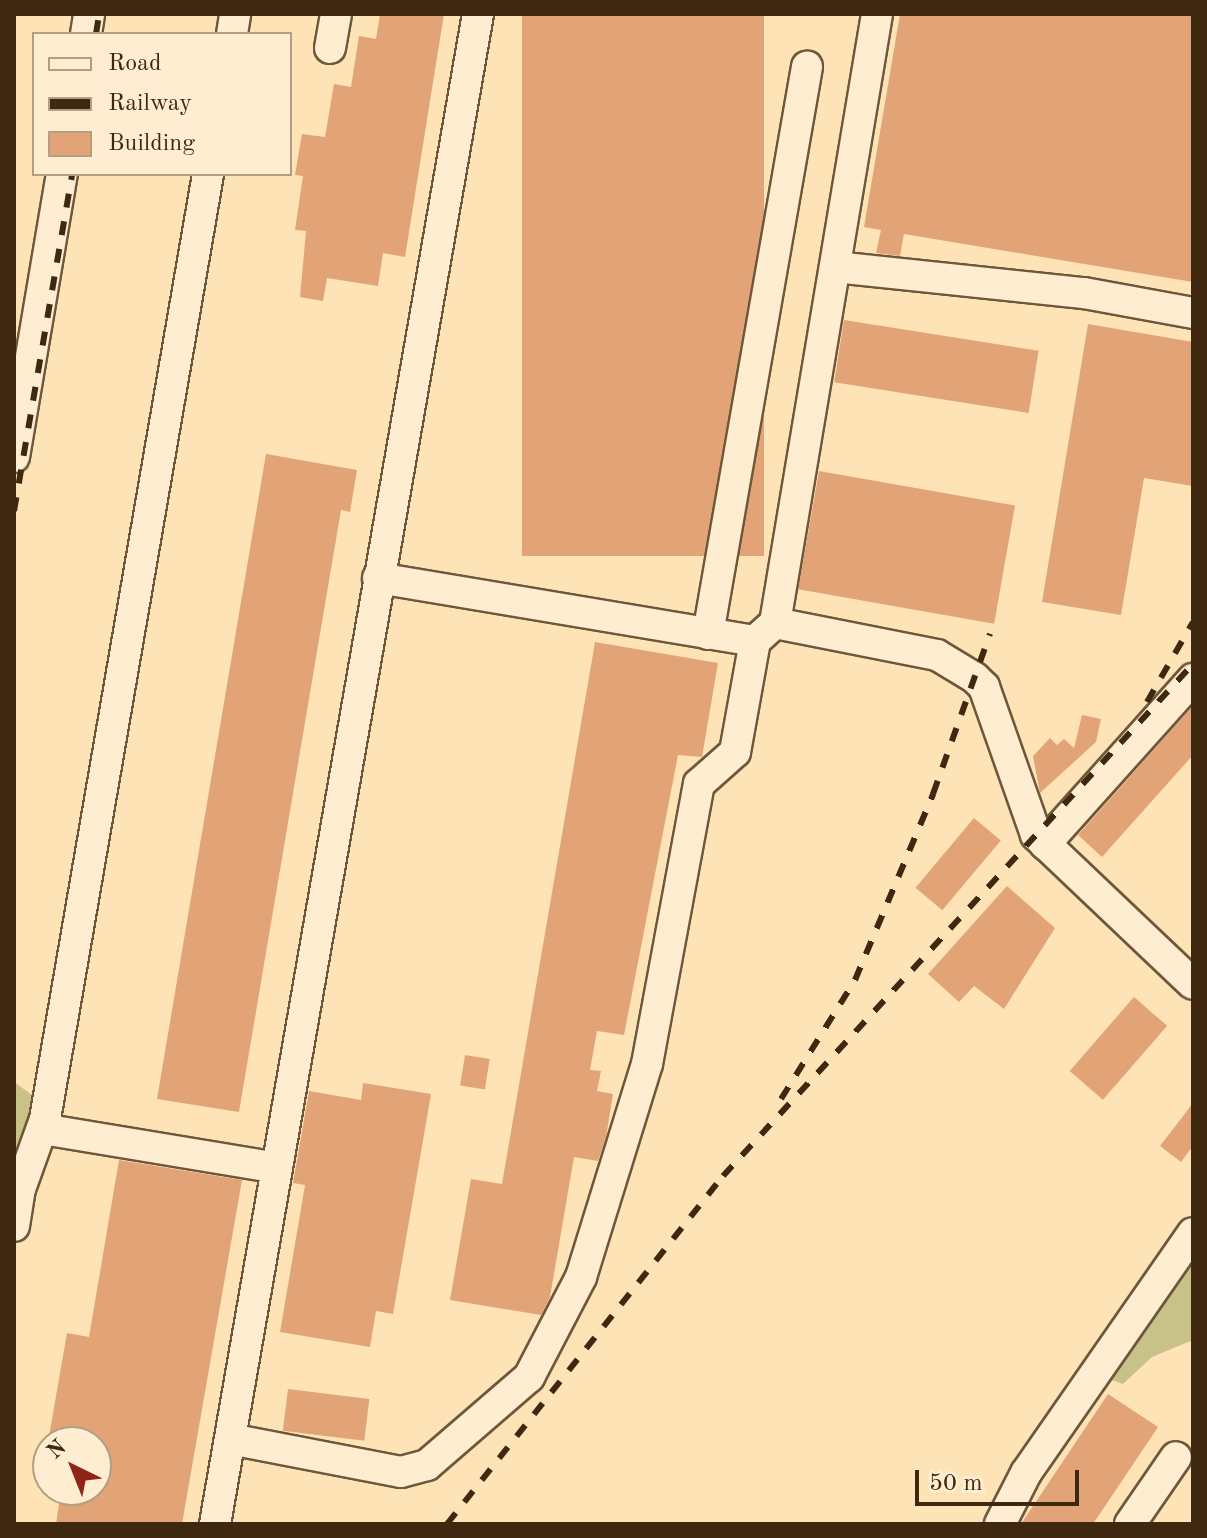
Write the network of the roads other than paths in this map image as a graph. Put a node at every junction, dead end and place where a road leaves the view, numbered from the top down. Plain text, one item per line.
1 (336, 14) edge
2 (478, 14) edge
3 (877, 14) edge
4 (330, 48) dead end
5 (807, 67) dead end
6 (62, 176) edge
7 (208, 176) edge
8 (835, 267) junction
9 (1193, 313) edge
10 (14, 457) edge
11 (378, 578) junction
12 (765, 632) junction
13 (708, 634) junction
14 (1193, 679) edge
15 (1045, 844) junction
16 (1193, 984) edge
17 (42, 1129) junction
18 (277, 1168) junction
19 (14, 1226) edge
20 (1193, 1233) edge
21 (230, 1439) junction
22 (1176, 1457) dead end
23 (215, 1524) edge
24 (1000, 1524) edge
25 (1130, 1524) edge

1 - 4 lane
2 - 11 lane
3 - 8 lane
5 - 13 lane
6 - 10 lane
7 - 17 lane
8 - 9 lane
8 - 12 lane
11 - 13 lane
11 - 18 lane
12 - 13 lane
12 - 15 lane
12 - 21 lane
14 - 15 lane
15 - 16 lane
17 - 18 lane
17 - 19 lane
18 - 21 lane
20 - 24 lane
21 - 23 lane
22 - 25 lane

